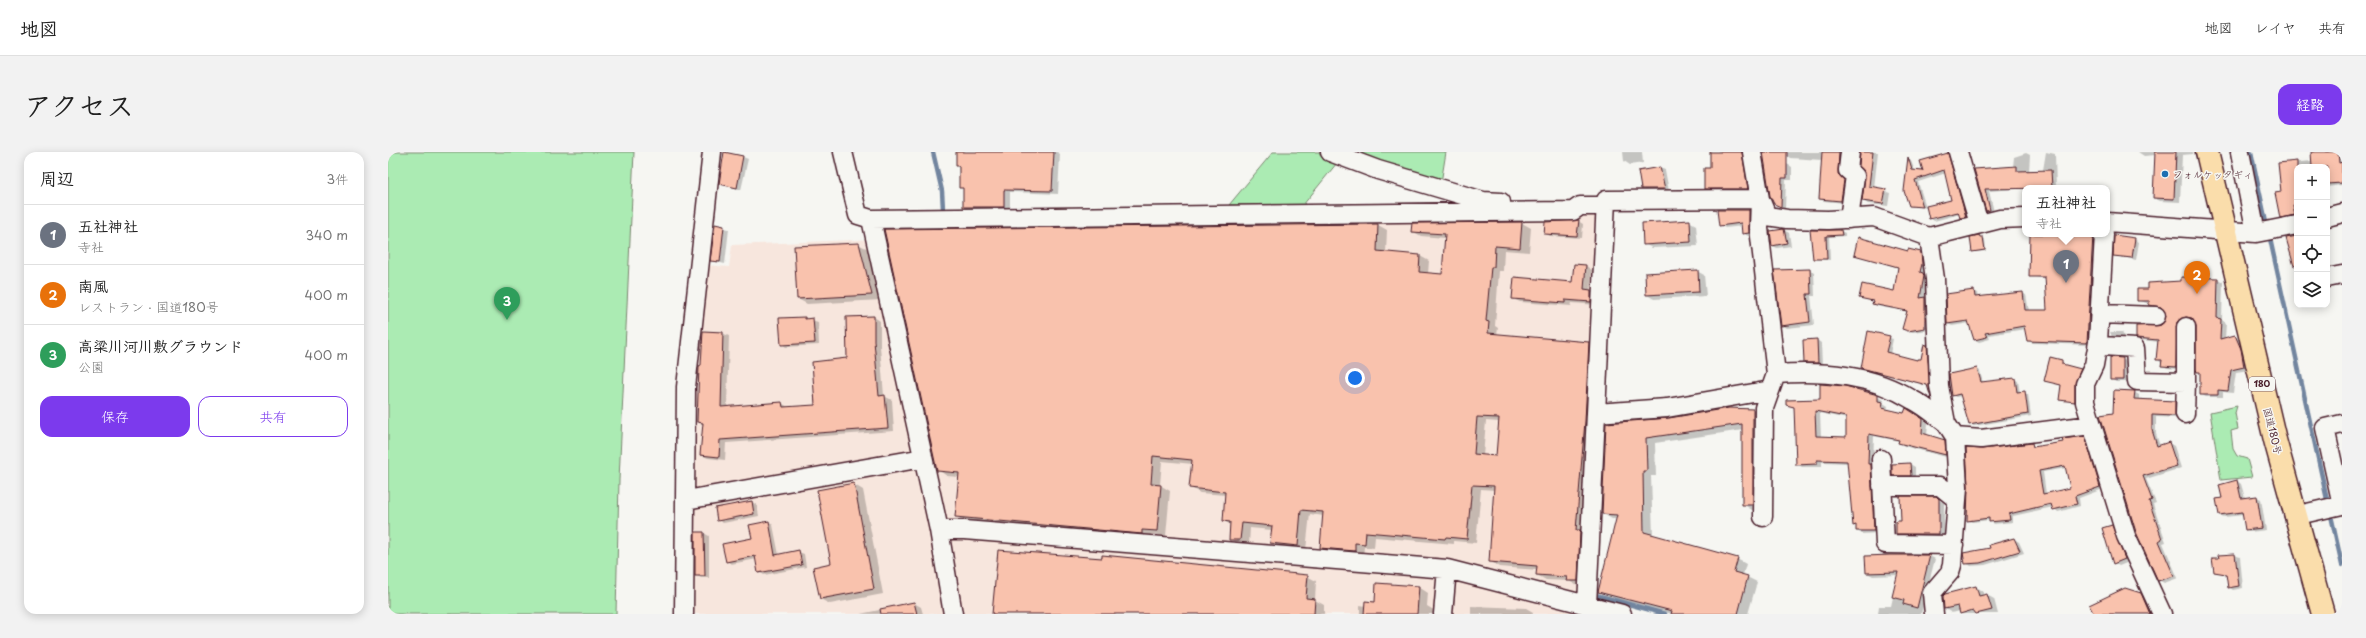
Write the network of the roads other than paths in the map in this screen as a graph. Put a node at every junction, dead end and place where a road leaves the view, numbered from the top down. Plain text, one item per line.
1 (712, 152) edge
2 (843, 152) edge
3 (1330, 152) edge
4 (1752, 152) edge
5 (1850, 152) edge
6 (1958, 152) edge
7 (2207, 152) edge
8 (2240, 152) edge
9 (1760, 199) junction
10 (1465, 203) junction
11 (1606, 206) junction
12 (2342, 213) edge
13 (2330, 216) edge
14 (2022, 218) edge
15 (871, 219) junction
16 (1849, 219) junction
17 (2110, 222) edge
18 (1979, 224) junction
19 (2294, 225) edge
20 (2265, 231) junction
21 (2226, 232) junction
22 (1929, 237) junction
23 (2104, 237) edge
24 (2342, 275) edge
25 (2330, 277) edge
26 (2101, 314) junction
27 (2156, 316) dead end
28 (2186, 328) dead end
29 (2098, 342) junction
30 (1776, 374) junction
31 (2186, 382) junction
32 (1769, 392) junction
33 (1600, 413) junction
34 (2185, 414) dead end
35 (2342, 424) edge
36 (2091, 425) junction
37 (1951, 430) junction
38 (923, 458) junction
39 (1881, 459) dead end
40 (1882, 486) junction
41 (1956, 499) junction
42 (686, 500) junction
43 (2294, 516) junction
44 (1763, 517) dead end
45 (939, 530) junction
46 (1954, 545) junction
47 (1447, 569) junction
48 (1587, 604) junction
49 (684, 614) edge
50 (953, 614) edge
51 (1444, 614) edge
52 (1622, 614) edge
53 (1934, 614) edge
54 (2162, 614) edge
55 (2323, 614) edge

1 - 42 street
2 - 15 street
3 - 10 street
4 - 9 street
5 - 16 street
6 - 18 street
7 - 21 highway, 国道180号 / 180
8 - 20 street
9 - 11 street
9 - 16 street
9 - 30 street
10 - 11 street
10 - 15 street
11 - 33 street
12 - 13 street
14 - 18 street
15 - 38 street
16 - 22 street
17 - 21 street
18 - 22 street
19 - 20 street
20 - 21 street
21 - 43 highway, 国道180号 / 180
22 - 37 street
23 - 26 street
24 - 25 street
26 - 27 street
26 - 29 street
28 - 31 street
29 - 31 street
29 - 36 street
30 - 32 street
30 - 37 street
31 - 34 street
32 - 33 street
32 - 44 street
33 - 48 street
35 - 43 street
36 - 37 street
36 - 54 street
37 - 41 street
38 - 42 street
38 - 45 street
39 - 40 street
40 - 41 street
40 - 46 street
41 - 46 street
42 - 49 street
43 - 55 highway, 国道180号 / 180
45 - 47 street
45 - 50 street
46 - 53 street
47 - 48 street
47 - 51 street
48 - 52 street

